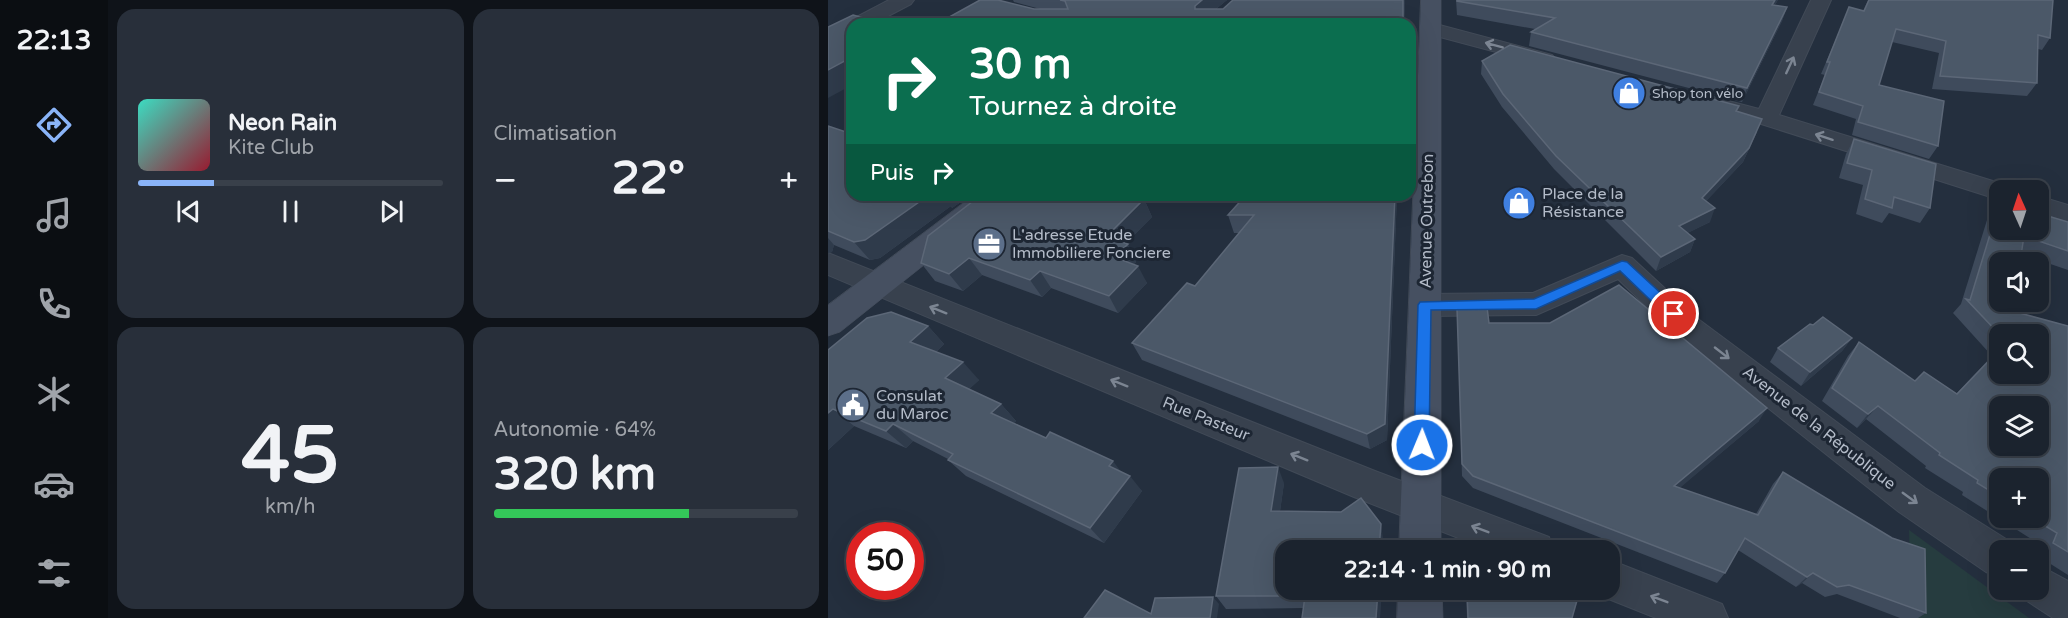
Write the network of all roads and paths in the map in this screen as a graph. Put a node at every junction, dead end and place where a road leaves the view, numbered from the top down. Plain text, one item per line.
1 (904, 0) edge
2 (1431, 0) edge
3 (1821, 0) edge
4 (870, 18) edge
5 (1432, 29) junction
6 (1569, 65) edge
7 (1673, 93) edge
8 (1419, 112) edge
9 (1766, 118) junction
10 (1989, 189) edge
11 (985, 201) edge
12 (2049, 208) edge
13 (2068, 214) edge
14 (828, 263) edge
15 (878, 285) junction
16 (1425, 305) junction
17 (828, 323) edge
18 (1420, 506) junction
19 (1420, 540) edge
20 (1509, 540) edge
21 (1989, 551) edge
22 (1620, 584) edge
23 (2049, 592) edge
24 (1420, 600) edge
25 (2068, 604) edge
26 (1420, 618) edge
27 (1708, 618) edge

1 - 4 street
2 - 5 main road, Avenue Outrebon
9 -> 3 street
6 -> 5 street
5 - 8 main road, Avenue Outrebon
7 - 9 street
8 - 16 main road, Avenue Outrebon
10 -> 9 street
11 - 15 main road
12 - 13 street
14 - 15 street, Rue Pasteur
15 - 17 main road
18 -> 15 street, Rue Pasteur
16 - 18 main road, Avenue Outrebon
16 -> 21 street, Avenue de la République
18 - 19 main road, Avenue Outrebon
20 -> 18 street, Rue Pasteur
27 -> 22 street
23 - 25 street
24 - 26 main road

